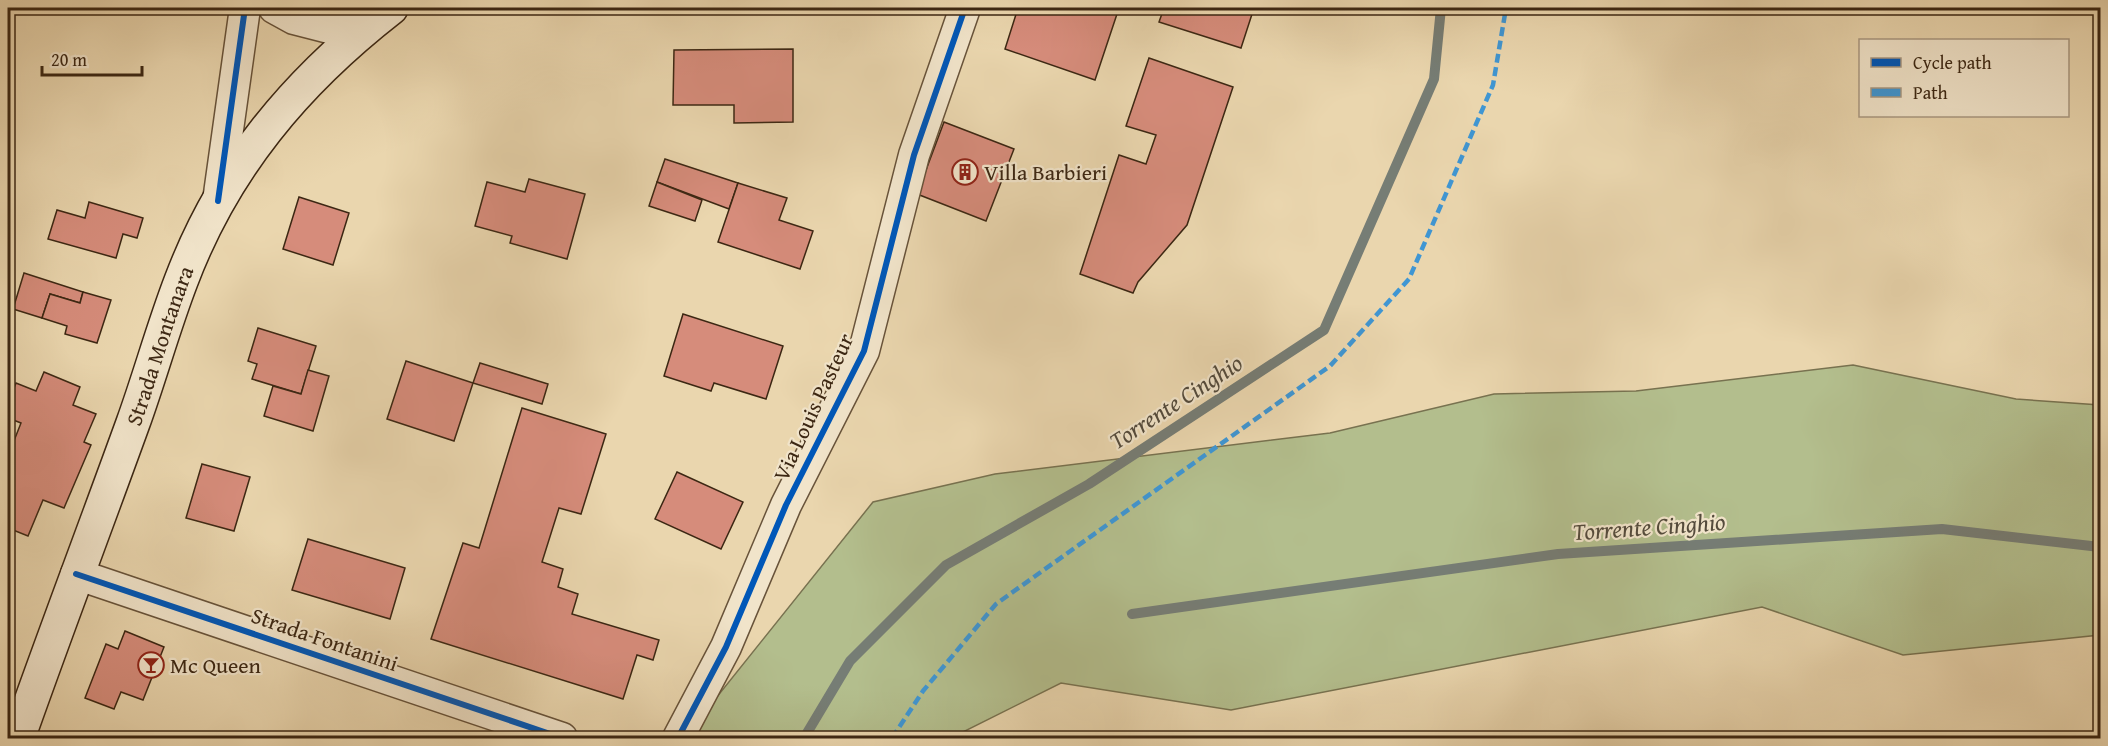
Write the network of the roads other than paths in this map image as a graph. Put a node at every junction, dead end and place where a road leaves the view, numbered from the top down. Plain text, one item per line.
1 (245, 8) edge
2 (274, 8) edge
3 (966, 8) edge
4 (385, 12) edge
5 (218, 201) junction
6 (76, 574) junction
7 (18, 738) edge
8 (562, 738) edge
9 (678, 738) edge

1 - 5 street
2 - 4 street
3 - 9 street, Via Louis Pasteur
4 - 5 main road, Strada Montanara
5 - 6 main road, Strada Montanara
6 - 7 main road, Strada Montanara
6 - 8 street, Strada Fontanini

